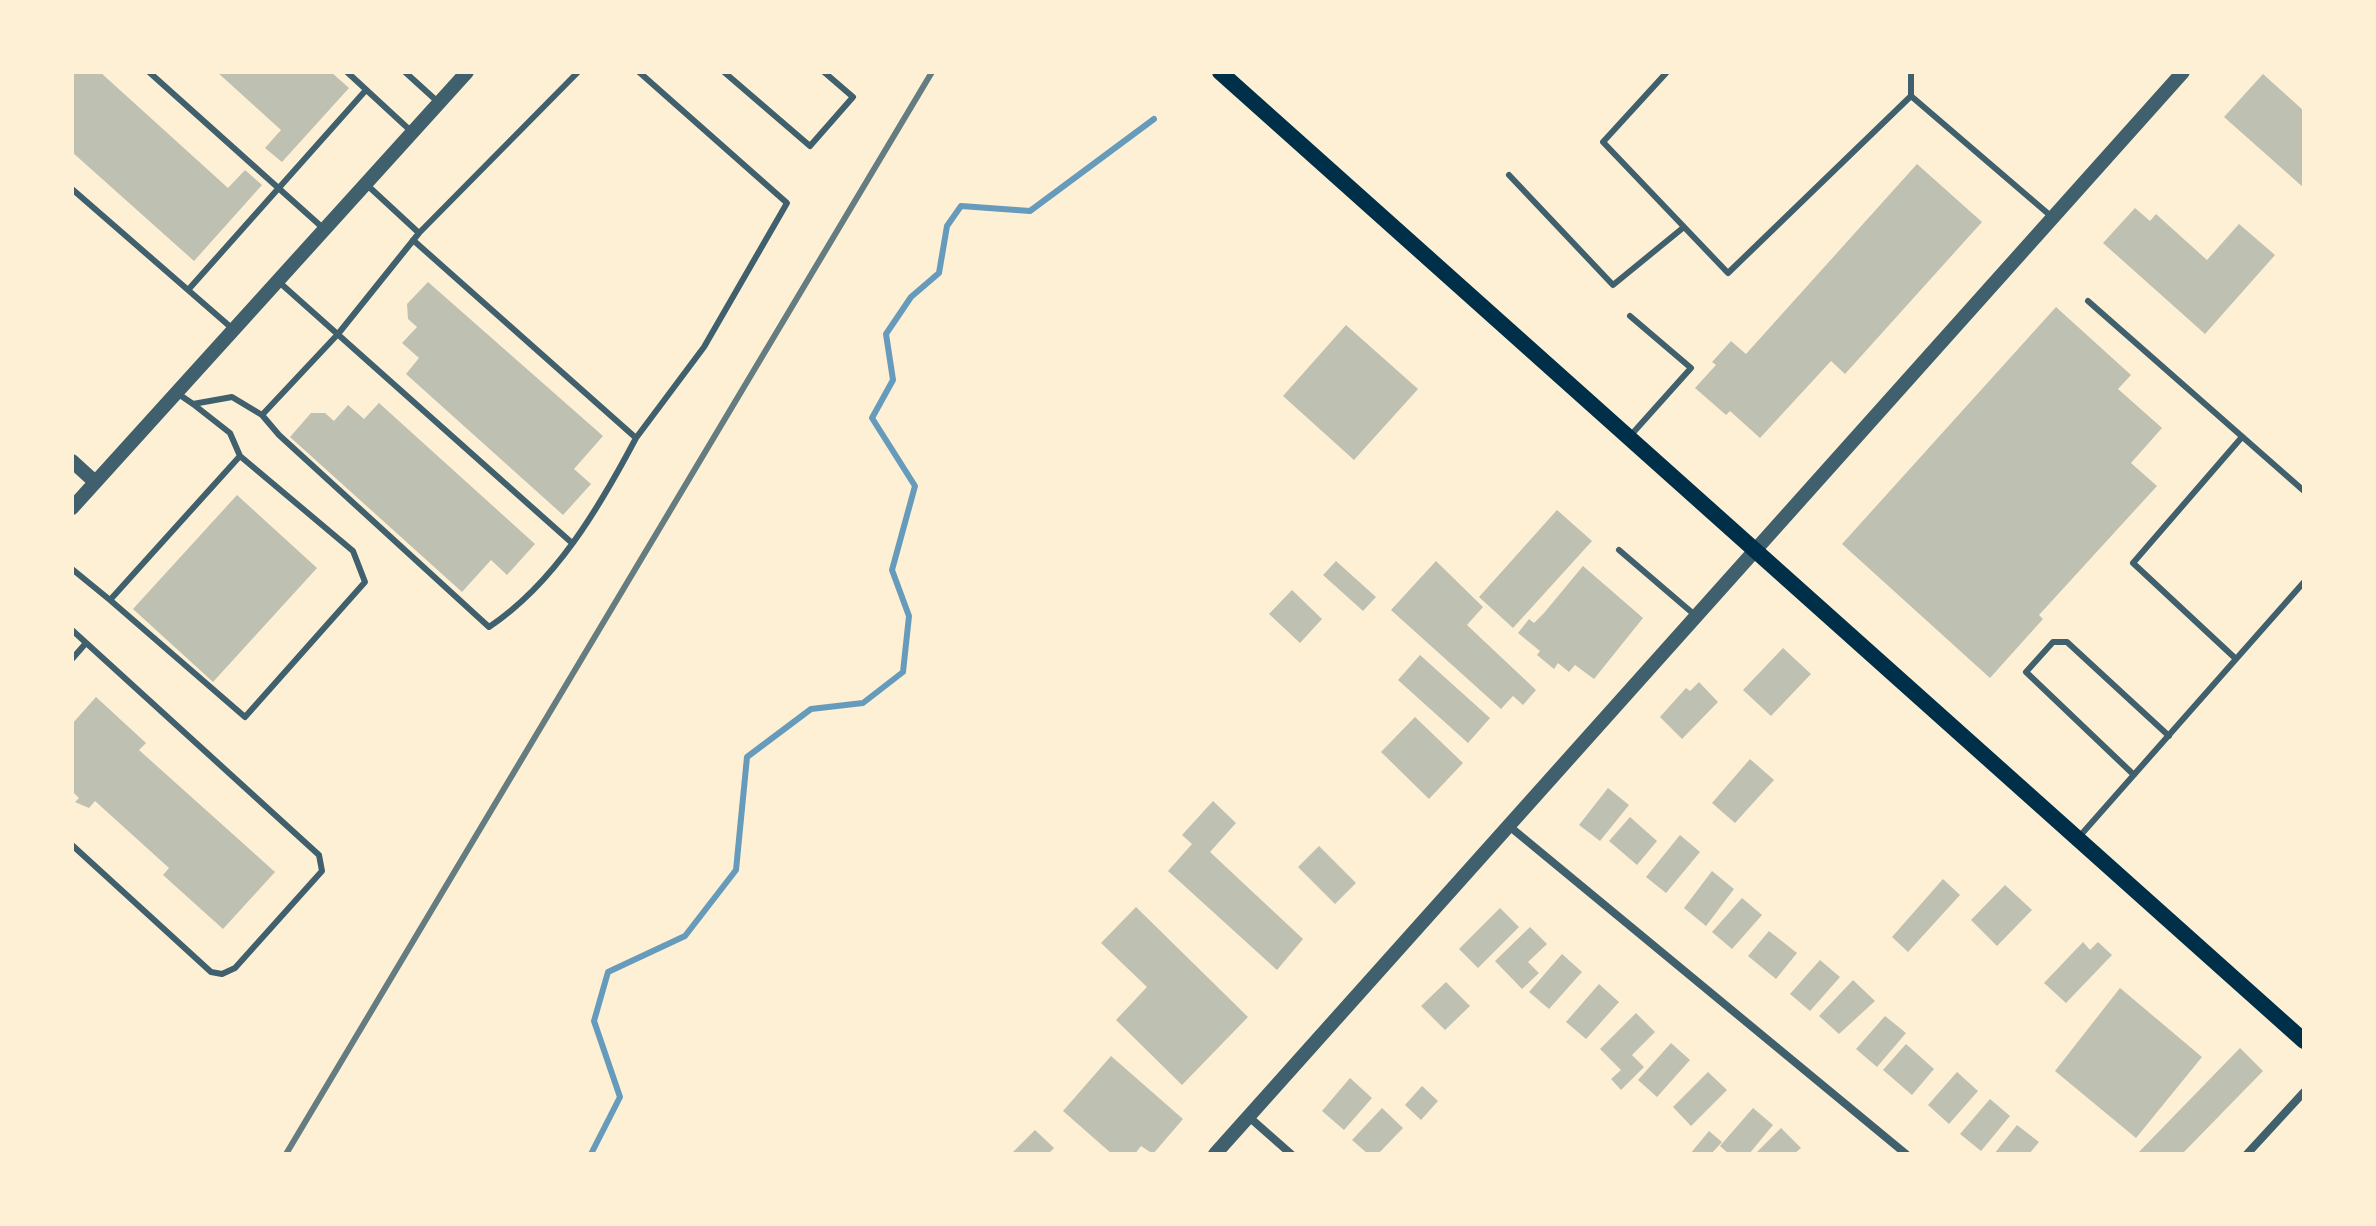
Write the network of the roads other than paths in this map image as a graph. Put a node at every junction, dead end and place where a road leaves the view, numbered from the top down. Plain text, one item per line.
1 (149, 72) edge
2 (347, 72) edge
3 (405, 72) edge
4 (467, 72) edge
5 (578, 72) edge
6 (639, 72) edge
7 (724, 72) edge
8 (824, 72) edge
9 (1220, 72) edge
10 (1667, 72) edge
11 (1911, 72) edge
12 (2183, 72) edge
13 (366, 90) junction
14 (1911, 96) junction
15 (439, 102) junction
16 (412, 132) junction
17 (1509, 175) dead end
18 (366, 184) junction
19 (279, 188) junction
20 (72, 189) edge
21 (2052, 217) junction
22 (1684, 227) junction
23 (325, 230) junction
24 (419, 233) junction
25 (413, 240) junction
26 (279, 282) junction
27 (188, 290) junction
28 (2088, 301) dead end
29 (1630, 316) dead end
30 (234, 330) junction
31 (338, 334) junction
32 (177, 393) junction
33 (193, 404) junction
34 (262, 415) junction
35 (2242, 437) junction
36 (636, 438) junction
37 (1629, 438) junction
38 (240, 456) junction
39 (72, 461) edge
40 (95, 482) junction
41 (2304, 491) edge
42 (72, 508) edge
43 (572, 543) junction
44 (1619, 550) dead end
45 (1756, 552) junction
46 (72, 569) edge
47 (2304, 582) edge
48 (110, 600) junction
49 (1696, 616) junction
50 (72, 630) edge
51 (86, 643) junction
52 (72, 659) edge
53 (2236, 659) junction
54 (2169, 736) junction
55 (2134, 775) junction
56 (1509, 826) junction
57 (2077, 840) junction
58 (72, 845) edge
59 (2304, 1041) edge
60 (2304, 1092) edge
61 (1249, 1117) junction
62 (1215, 1154) edge
63 (1291, 1154) edge
64 (1906, 1154) edge
65 (2247, 1154) edge

1 - 19 lane
2 - 13 lane
3 - 15 lane
4 - 15 street
5 - 24 lane
6 - 36 lane
7 - 8 lane
9 - 37 main road
10 - 22 lane
11 - 14 lane
12 - 21 street
13 - 16 lane
13 - 19 lane
14 - 21 lane
14 - 22 lane
15 - 16 street
16 - 18 street
17 - 22 lane
18 - 23 street
18 - 24 lane
19 - 23 lane
19 - 27 lane
20 - 27 lane
21 - 45 street
23 - 26 street
24 - 25 lane
25 - 31 lane
25 - 36 lane
26 - 30 street
26 - 31 lane
27 - 30 lane
28 - 35 lane
29 - 37 lane
30 - 32 street
31 - 34 lane
31 - 43 lane
32 - 33 lane
32 - 40 street
33 - 34 lane
33 - 38 lane
34 - 43 lane
35 - 41 lane
35 - 53 lane
36 - 43 lane
37 - 45 main road
38 - 48 lane
38 - 48 lane
39 - 40 street
40 - 42 street
44 - 49 lane
45 - 49 street
45 - 57 main road
46 - 48 lane
47 - 53 lane
49 - 56 street
50 - 51 lane
51 - 52 lane
51 - 58 lane
53 - 54 lane
54 - 55 lane
54 - 55 lane
55 - 57 lane
56 - 61 street
56 - 64 street
57 - 59 main road
60 - 65 street
61 - 62 street
61 - 63 street

